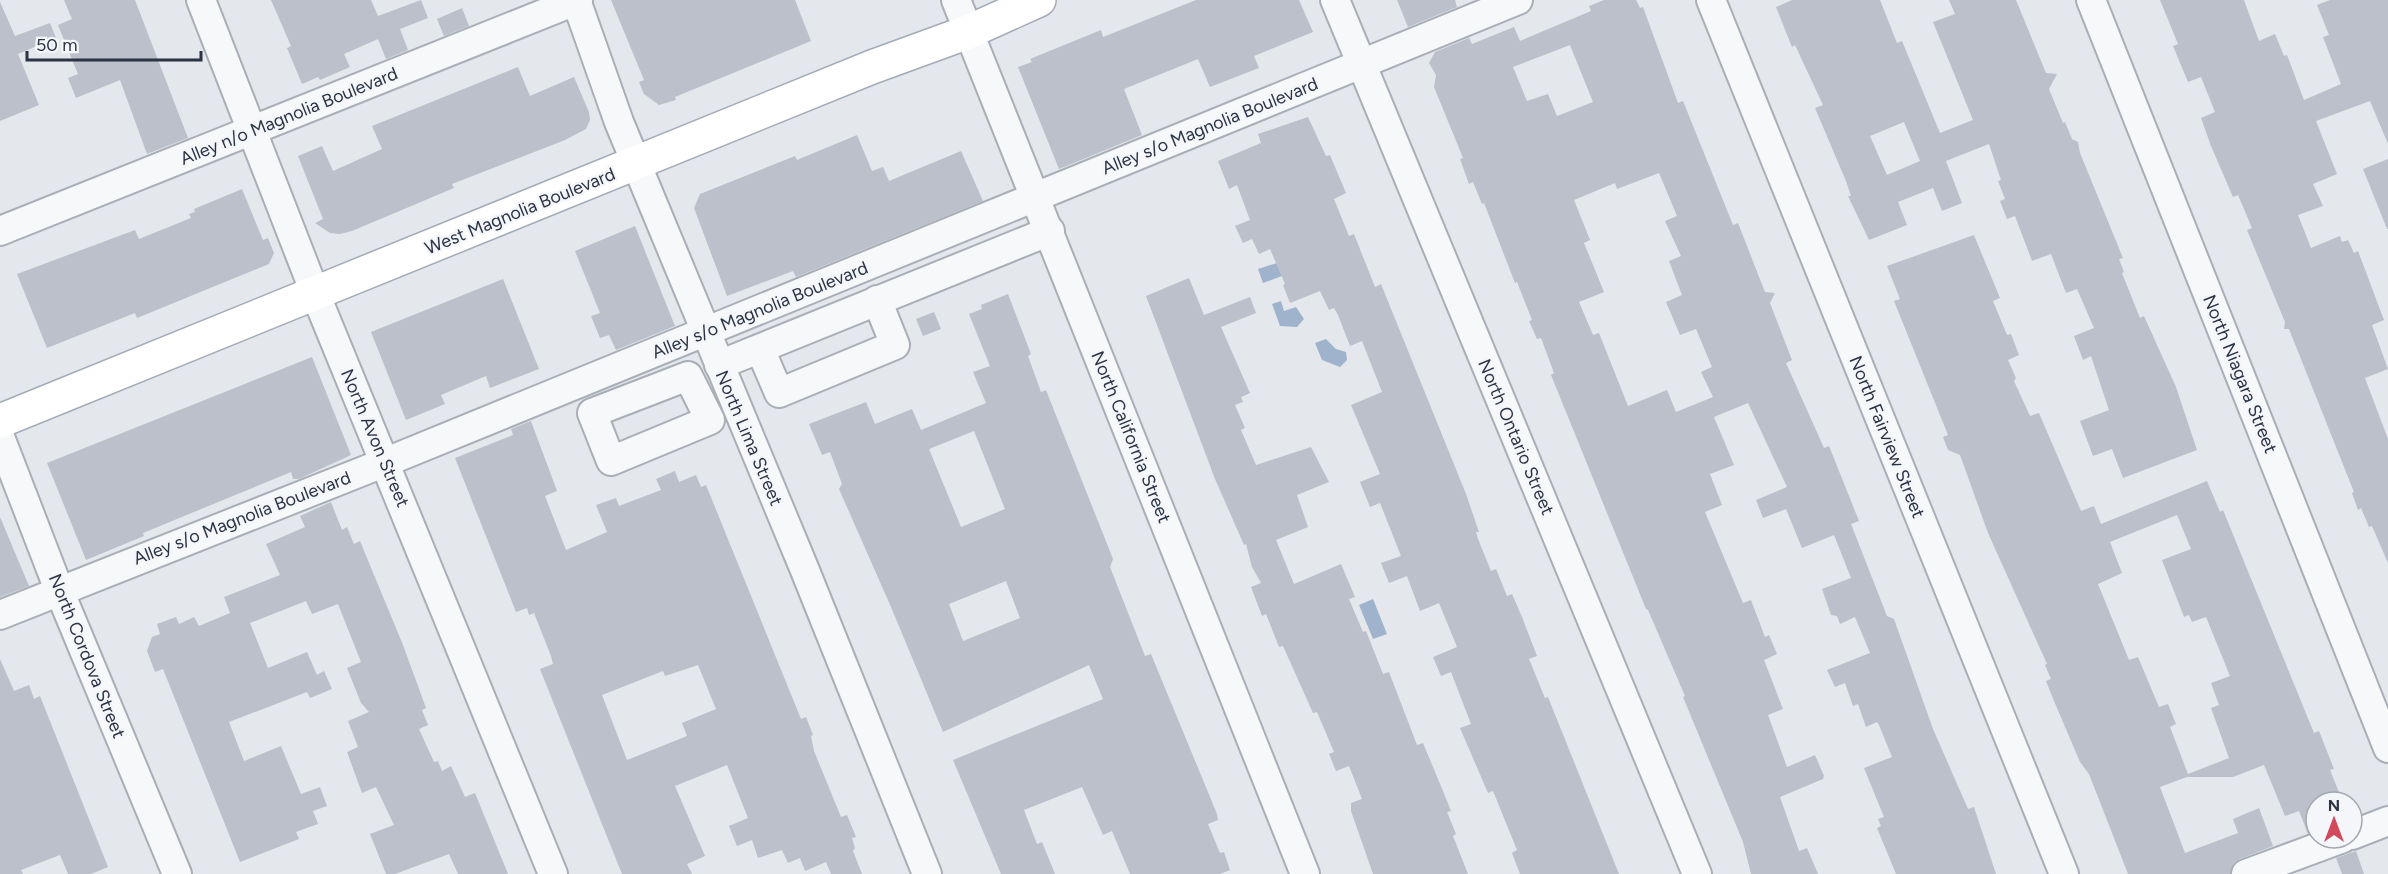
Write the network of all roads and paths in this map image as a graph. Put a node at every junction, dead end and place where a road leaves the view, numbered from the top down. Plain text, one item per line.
1 (201, 0) edge
2 (576, 0) edge
3 (956, 0) edge
4 (1040, 0) edge
5 (1335, 0) edge
6 (1518, 0) edge
7 (1711, 0) edge
8 (2091, 0) edge
9 (968, 32) junction
10 (1361, 64) junction
11 (254, 131) junction
12 (637, 163) junction
13 (1036, 197) junction
14 (0, 231) edge
15 (1050, 231) junction
16 (315, 293) junction
17 (877, 300) junction
18 (704, 332) junction
19 (760, 349) junction
20 (729, 388) junction
21 (779, 393) junction
22 (700, 401) dead end
23 (0, 420) edge
24 (0, 437) edge
25 (386, 462) junction
26 (59, 590) junction
27 (0, 615) edge
28 (2388, 748) edge
29 (2388, 821) edge
30 (2364, 830) edge
31 (2311, 850) edge
32 (177, 874) edge
33 (553, 874) edge
34 (927, 874) edge
35 (1305, 874) edge
36 (1697, 874) edge
37 (2064, 874) edge
38 (2246, 874) edge

1 - 11 street, North Avon Street
2 - 11 street, Alley n/o Magnolia Boulevard
2 - 12 street, North Lima Street
3 - 9 street, North California Street
4 - 9 main road, West Magnolia Boulevard
5 - 10 street, North Ontario Street
6 - 10 street, Alley s/o Magnolia Boulevard
7 - 37 street, North Fairview Street
8 - 28 street, North Niagara Street
9 - 12 main road, West Magnolia Boulevard
9 - 13 street, North California Street
10 - 13 street, Alley s/o Magnolia Boulevard
10 - 36 street, North Ontario Street
11 - 14 street, Alley n/o Magnolia Boulevard
11 - 16 street, North Avon Street
12 - 16 main road, West Magnolia Boulevard
12 - 18 street, North Lima Street
13 - 15 street, North California Street
13 - 18 street, Alley s/o Magnolia Boulevard
15 - 17 street
15 - 35 street, North California Street
16 - 23 main road, West Magnolia Boulevard
16 - 25 street, North Avon Street
17 - 19 street
17 - 21 street
18 - 20 street, North Lima Street
18 - 25 street, Alley s/o Magnolia Boulevard
19 - 20 street
19 - 21 street
20 - 21 street
20 - 22 street
20 - 34 street, North Lima Street
24 - 26 street, North Cordova Street
25 - 26 street, Alley s/o Magnolia Boulevard
25 - 33 street, North Avon Street
26 - 27 street, Alley s/o Magnolia Boulevard
26 - 32 street, North Cordova Street
29 - 30 street
31 - 38 street

